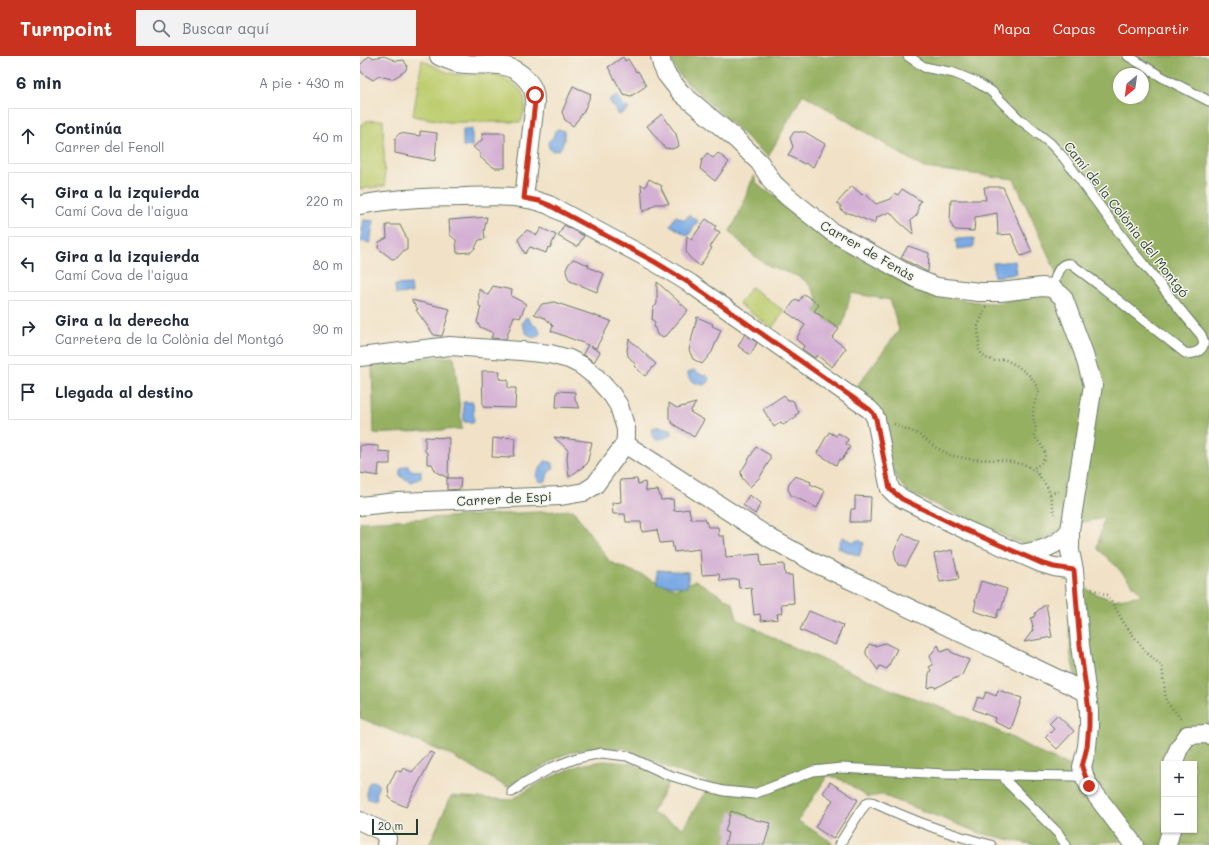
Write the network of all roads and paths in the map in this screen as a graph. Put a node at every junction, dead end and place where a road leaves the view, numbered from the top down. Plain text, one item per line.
1 (440, 56) edge
2 (660, 56) edge
3 (908, 56) edge
4 (1128, 56) edge
5 (1209, 101) edge
6 (524, 198) junction
7 (360, 205) edge
8 (1052, 288) junction
9 (992, 292) junction
10 (360, 357) edge
11 (876, 419) junction
12 (625, 444) junction
13 (1032, 469) junction
14 (360, 506) edge
15 (1067, 533) junction
16 (1020, 554) junction
17 (1074, 570) junction
18 (1087, 693) junction
19 (1182, 720) dead end
20 (1208, 732) edge
21 (1173, 761) edge
22 (1006, 776) junction
23 (1085, 778) junction
24 (512, 792) dead end
25 (360, 821) edge
26 (1170, 833) edge
27 (966, 842) edge
28 (386, 845) edge
29 (840, 845) edge
30 (991, 845) edge
31 (1066, 845) edge
32 (1134, 845) edge
33 (1167, 845) edge

1 - 6 street
2 - 9 street, Carrer de Fenàs
3 - 8 lane, Camí de la Colònia del Montgó
4 - 5 lane
6 - 7 street
6 - 11 street
8 - 9 street, Carrer de Fenàs
8 - 15 street
9 - 13 path
10 - 12 street
11 - 13 path
11 - 16 street
12 - 14 street, Carrer de Espi
12 - 18 street
13 - 15 path
15 - 16 street
15 - 17 street
16 - 17 street
17 - 18 street
17 - 19 path
18 - 23 street
20 - 21 street
22 - 23 lane
22 - 24 lane
22 - 31 lane
23 - 32 street
25 - 28 street
26 - 33 street
27 - 29 lane
27 - 30 lane

